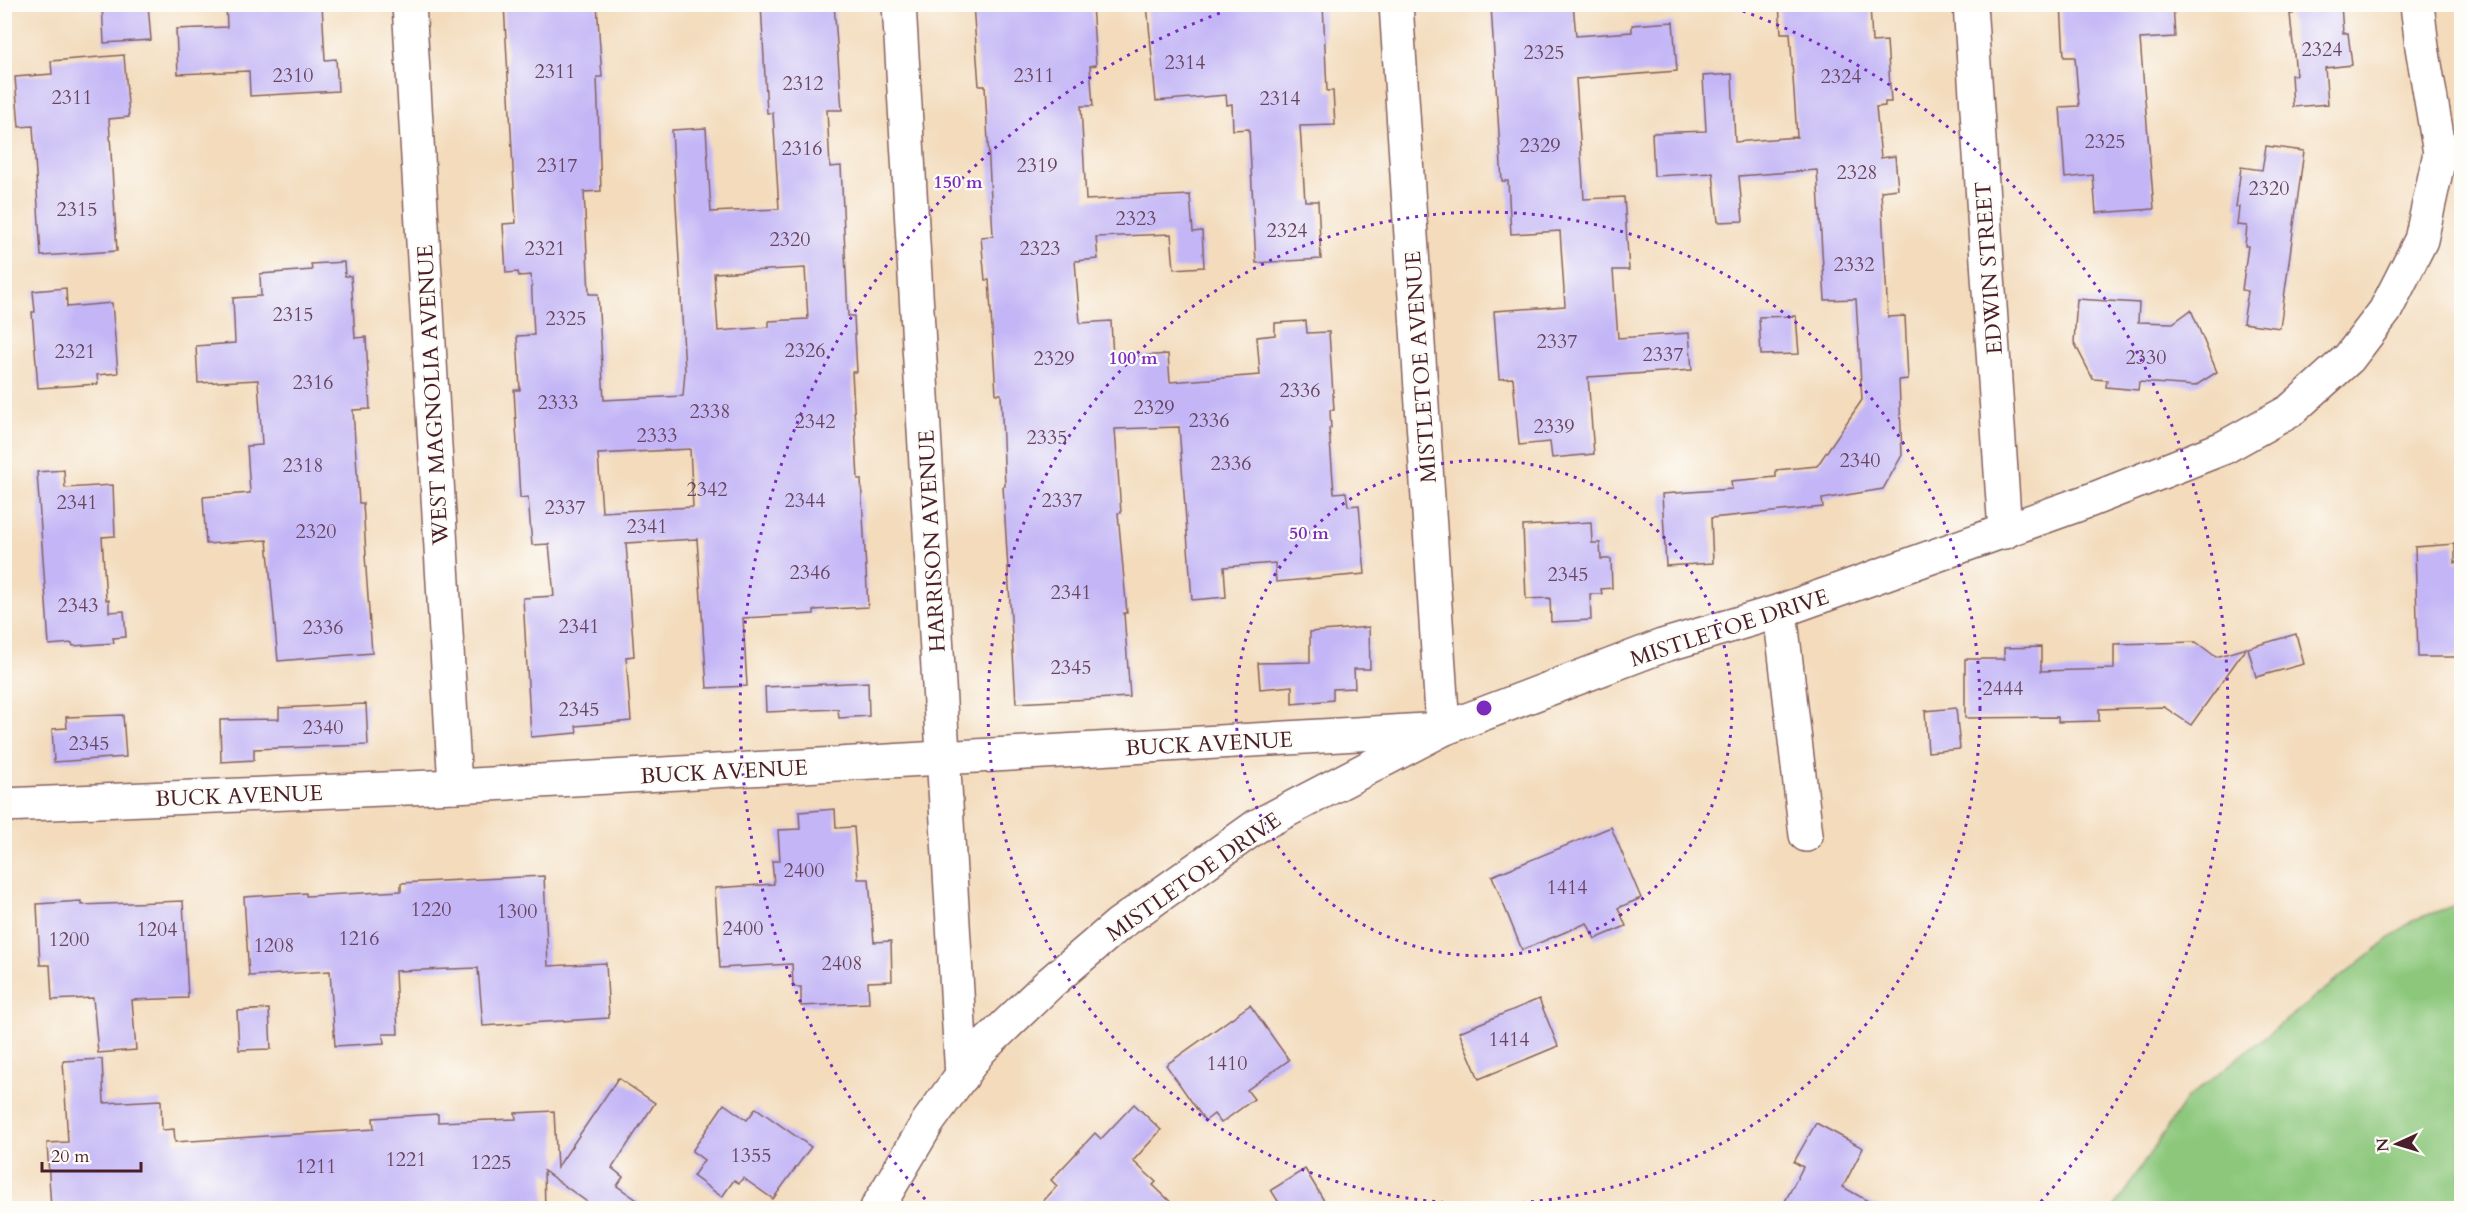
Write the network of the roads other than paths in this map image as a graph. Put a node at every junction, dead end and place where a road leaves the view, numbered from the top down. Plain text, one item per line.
1 (409, 4) edge
2 (899, 4) edge
3 (1396, 4) edge
4 (1970, 4) edge
5 (2417, 4) edge
6 (2005, 532) junction
7 (1780, 611) junction
8 (1443, 729) junction
9 (944, 758) junction
10 (455, 786) junction
11 (4, 805) edge
12 (1806, 835) dead end
13 (962, 1077) junction
14 (877, 1209) edge

1 - 10 street, WEST MAGNOLIA AVENUE
2 - 9 street, HARRISON AVENUE
3 - 8 street, MISTLETOE AVENUE
4 - 6 street, EDWIN STREET
5 - 6 street, MISTLETOE DRIVE
6 - 7 street, MISTLETOE DRIVE
7 - 8 street, MISTLETOE DRIVE
7 - 12 street
8 - 9 street, BUCK AVENUE
8 - 13 street, MISTLETOE DRIVE
9 - 10 street, BUCK AVENUE
9 - 13 street, HARRISON AVENUE
10 - 11 street, BUCK AVENUE
13 - 14 street, MISTLETOE DRIVE

